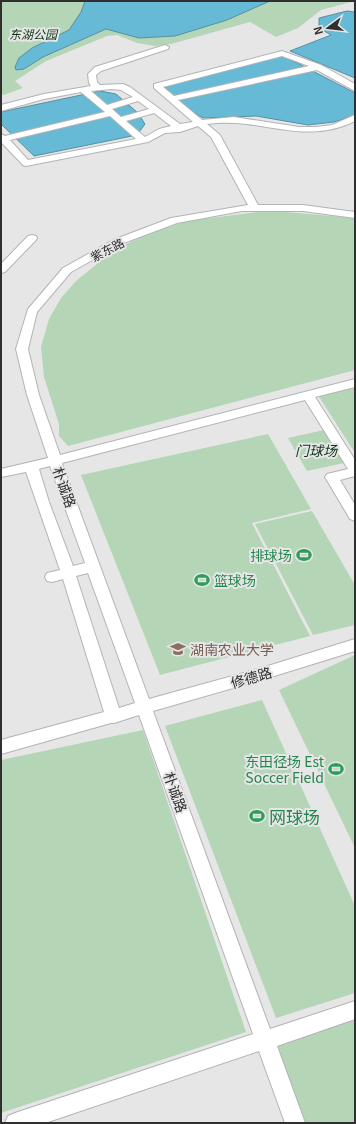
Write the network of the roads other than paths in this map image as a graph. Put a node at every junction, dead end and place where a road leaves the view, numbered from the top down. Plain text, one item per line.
1 (165, 47) dead end
2 (316, 68) junction
3 (210, 72) junction
4 (229, 87) junction
5 (98, 88) junction
6 (355, 88) edge
7 (85, 91) junction
8 (139, 98) junction
9 (172, 99) junction
10 (1, 108) edge
11 (155, 110) junction
12 (108, 111) junction
13 (355, 118) edge
14 (120, 120) junction
15 (200, 123) junction
16 (180, 129) junction
17 (5, 138) edge
18 (141, 138) junction
19 (254, 208) junction
20 (355, 215) edge
21 (32, 238) dead end
22 (1, 270) edge
23 (355, 383) edge
24 (308, 395) junction
25 (55, 461) junction
26 (31, 465) junction
27 (355, 471) edge
28 (1, 472) edge
29 (355, 516) edge
30 (94, 566) junction
31 (68, 572) junction
32 (52, 577) dead end
33 (355, 645) edge
34 (146, 708) junction
35 (114, 717) junction
36 (1, 747) edge
37 (355, 1010) edge
38 (264, 1040) junction
39 (15, 1123) edge
40 (295, 1123) edge

1 - 5 street
2 - 3 street
2 - 4 street
2 - 6 street
3 - 4 street
3 - 9 street
4 - 9 street
5 - 7 street
5 - 8 street
7 - 10 street
7 - 12 street
8 - 11 street
8 - 12 street
9 - 15 street
11 - 14 street
11 - 16 street
12 - 14 street
12 - 17 street
13 - 15 street
14 - 18 street
15 - 16 street
15 - 19 street
16 - 18 street
17 - 18 street
19 - 20 street, 紫东路
19 - 25 street, 紫东路
21 - 22 street
23 - 24 street
24 - 25 street
24 - 27 street
25 - 26 street
25 - 30 street, 朴诚路
26 - 28 street
26 - 31 street
27 - 29 street
30 - 31 street
30 - 34 street, 朴诚路
31 - 32 street
31 - 35 street
33 - 34 street, 修德路
34 - 35 street, 修德路
34 - 38 street, 朴诚路
35 - 36 street, 修德路
37 - 38 street
38 - 39 street
38 - 40 street, 朴诚路

